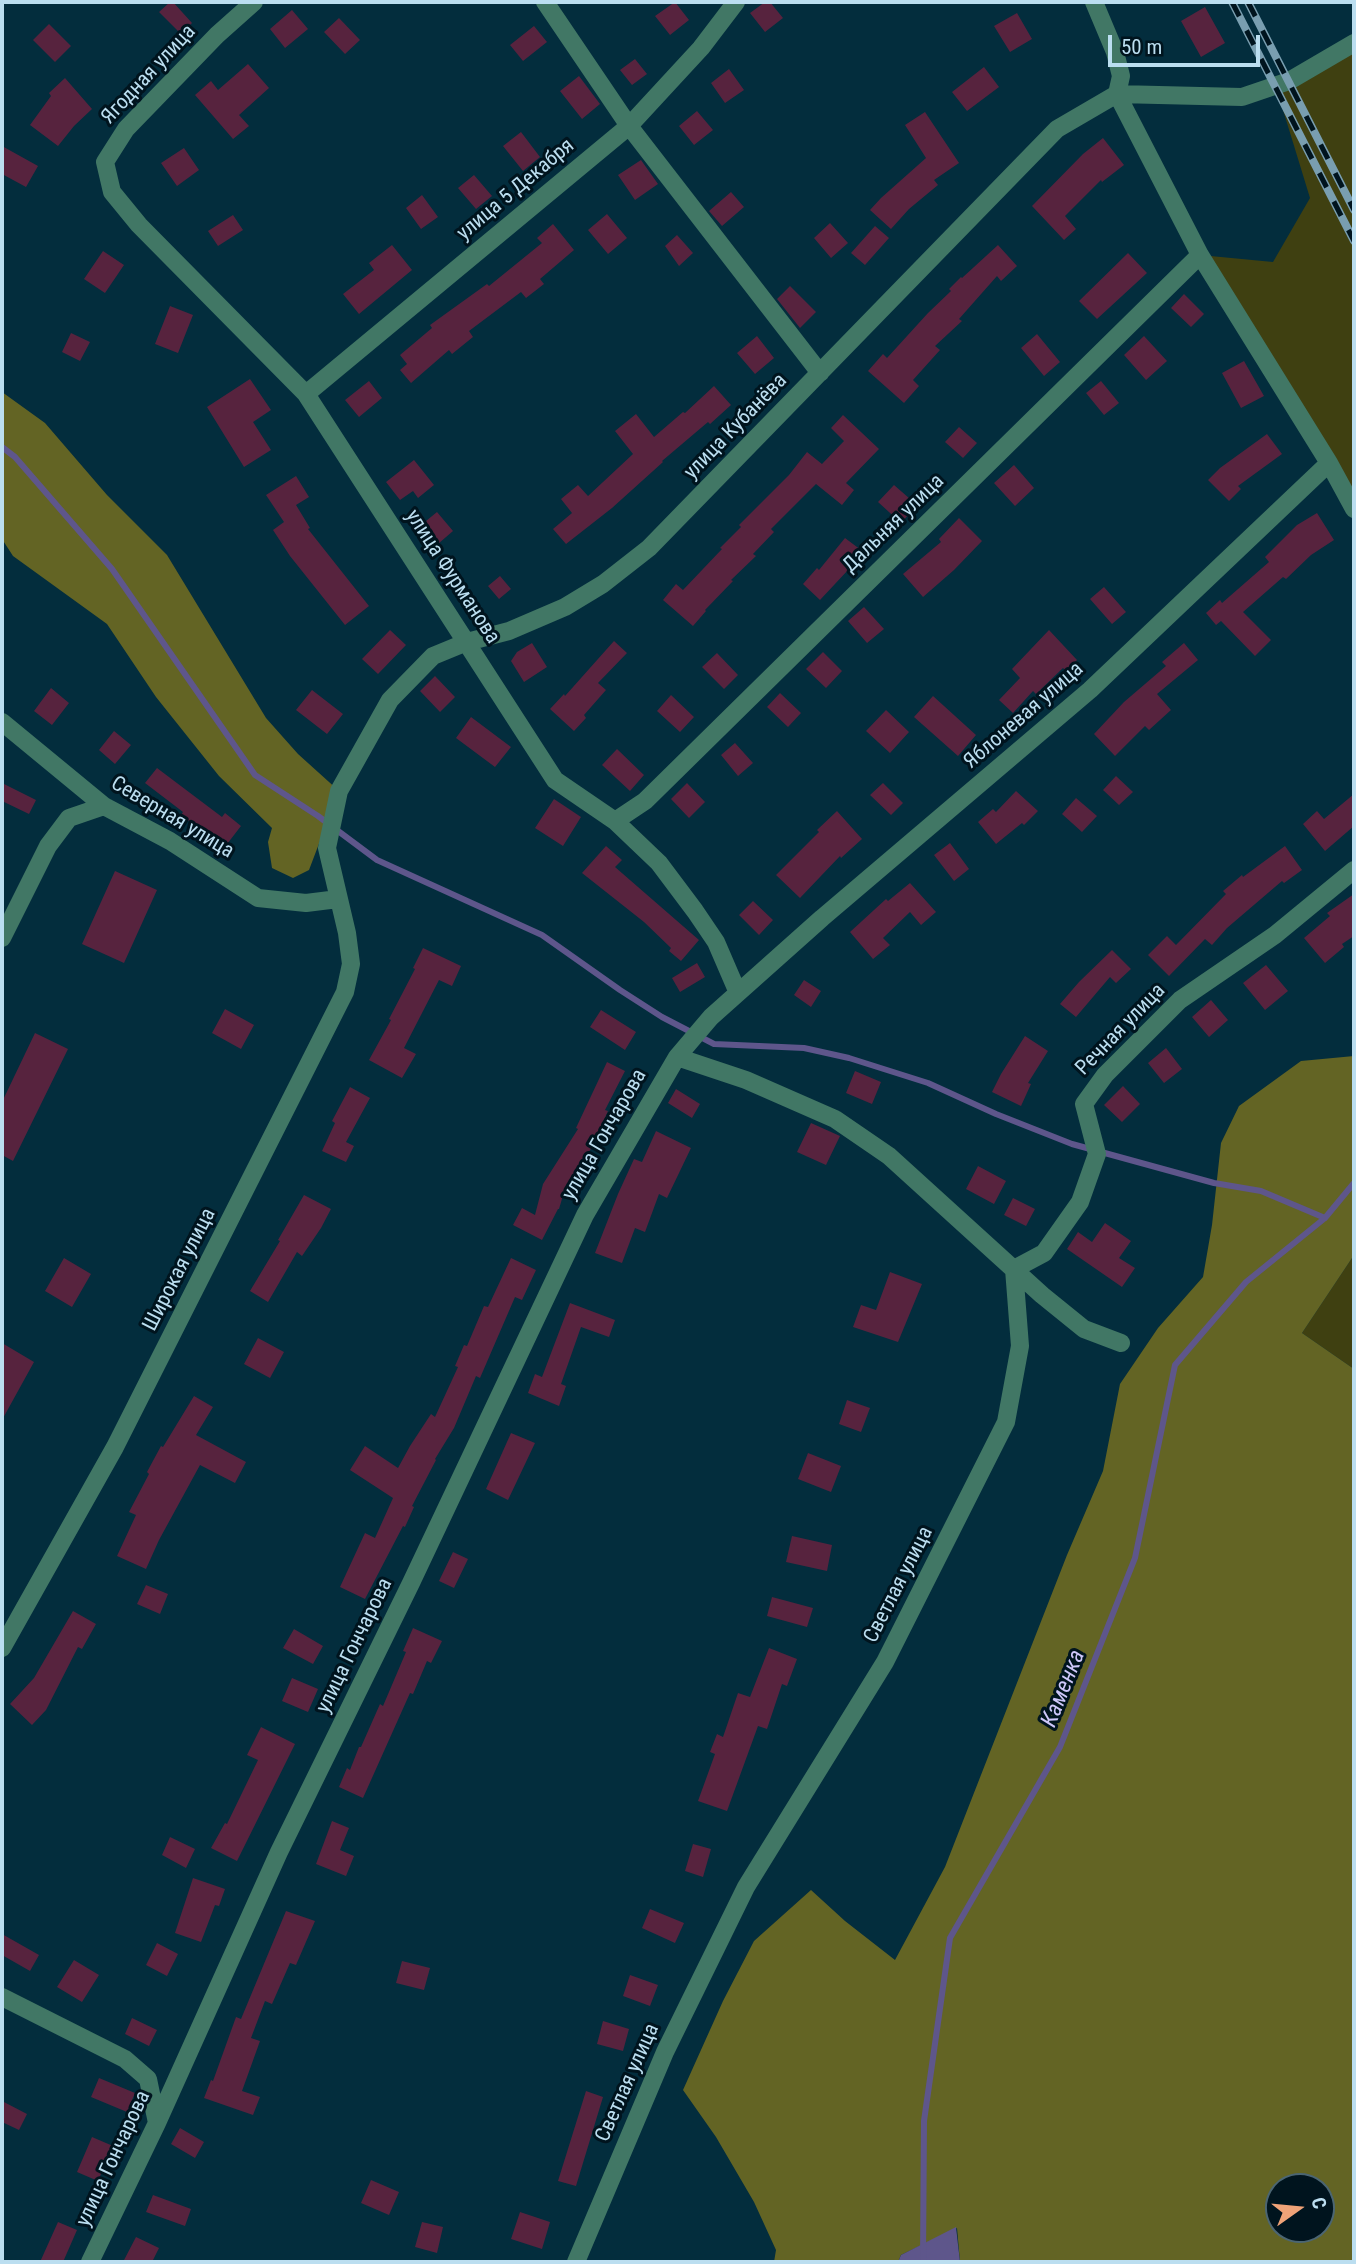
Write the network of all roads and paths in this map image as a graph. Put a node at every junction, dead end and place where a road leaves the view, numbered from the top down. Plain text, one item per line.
1 (254, 2) edge
2 (545, 2) edge
3 (736, 2) edge
4 (1094, 2) edge
5 (1354, 43) edge
6 (1117, 94) junction
7 (629, 126) junction
8 (113, 192) joint
9 (1200, 255) junction
10 (820, 373) junction
11 (306, 394) junction
12 (1329, 463) junction
13 (1354, 509) edge
14 (467, 642) junction
15 (2, 722) edge
16 (104, 806) junction
17 (615, 821) junction
18 (1354, 870) edge
19 (338, 899) junction
20 (2, 938) edge
21 (738, 993) junction
22 (711, 1017) joint
23 (677, 1057) junction
24 (1014, 1269) junction
25 (1121, 1343) dead end
26 (2, 1648) edge
27 (2, 1997) edge
28 (158, 2123) junction
29 (90, 2262) edge
30 (576, 2262) edge

1 - 8 street, Ягодная улица
2 - 7 street
3 - 7 street, улица 5 Декабря
4 - 6 street
5 - 6 street
6 - 9 street
6 - 10 street, улица Кубанёва
7 - 10 street
7 - 11 street, улица 5 Декабря
8 - 11 street, улица Фурманова
9 - 12 street
9 - 17 street, Дальняя улица
10 - 14 street, улица Кубанёва
11 - 14 street, улица Фурманова
12 - 13 street
12 - 21 street, Яблоневая улица
14 - 17 street, улица Фурманова
14 - 19 street, улица Кубанёва
15 - 16 street, Северная улица
16 - 19 street, Северная улица
16 - 20 street
17 - 21 street, улица Фурманова
18 - 24 street, Речная улица
19 - 26 street, Широкая улица
21 - 22 street, Яблоневая улица
22 - 23 street, улица Гончарова
23 - 24 street
23 - 28 street, улица Гончарова
24 - 25 street
24 - 30 street, Светлая улица
27 - 28 street
28 - 29 street, улица Гончарова

